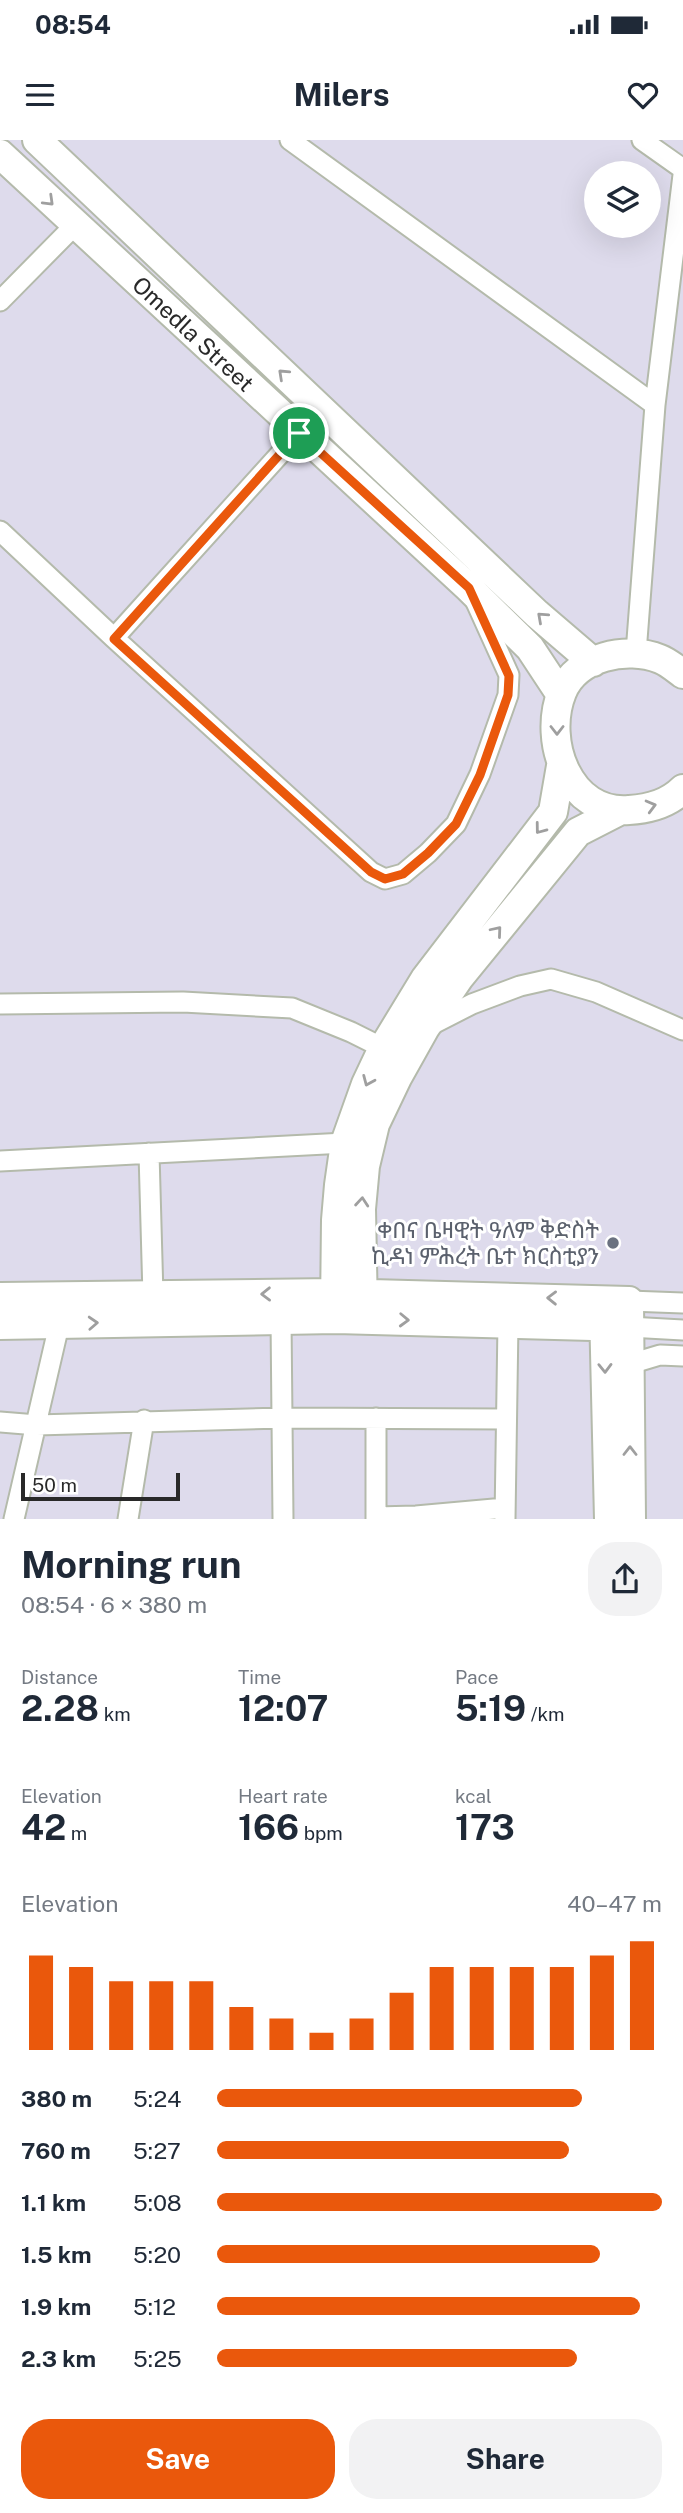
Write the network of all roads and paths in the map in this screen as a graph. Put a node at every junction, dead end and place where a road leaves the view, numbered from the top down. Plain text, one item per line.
1 (37, 140) edge
2 (290, 140) edge
3 (642, 140) edge
4 (0, 153) edge
5 (683, 169) edge
6 (683, 175) edge
7 (75, 225) junction
8 (0, 301) edge
9 (655, 405) junction
10 (299, 433) junction
11 (0, 531) edge
12 (469, 588) junction
13 (114, 639) junction
14 (636, 653) junction
15 (593, 662) junction
16 (683, 674) edge
17 (561, 695) junction
18 (561, 766) junction
19 (683, 789) edge
20 (619, 811) junction
21 (0, 1004) edge
22 (425, 1028) junction
23 (683, 1030) edge
24 (383, 1048) junction
25 (345, 1143) junction
26 (149, 1153) junction
27 (0, 1161) edge
28 (153, 1296) junction
29 (0, 1297) edge
30 (683, 1304) edge
31 (335, 1306) junction
32 (363, 1306) junction
33 (617, 1313) junction
34 (281, 1319) junction
35 (508, 1323) junction
36 (0, 1325) edge
37 (59, 1325) junction
38 (683, 1330) edge
39 (683, 1356) edge
40 (630, 1364) junction
41 (282, 1418) junction
42 (376, 1419) junction
43 (505, 1419) junction
44 (144, 1420) junction
45 (0, 1422) edge
46 (37, 1425) junction
47 (505, 1514) edge
48 (376, 1518) edge
49 (416, 1518) edge
50 (14, 1519) edge
51 (128, 1519) edge
52 (283, 1519) edge
53 (609, 1519) edge
54 (631, 1519) edge

15 -> 1 main road, Omedla Street
2 - 9 street
3 - 5 street
4 -> 7 main road, Omedla Street
6 - 9 street
7 - 8 street
7 - 10 main road, Omedla Street
9 - 14 street
10 - 12 main road, Omedla Street
10 - 13 street
11 - 13 street
12 - 13 street
12 - 17 main road, Omedla Street
14 - 15 main road
14 - 16 main road
15 - 17 main road
17 -> 18 main road
18 - 20 main road
18 -> 24 main road
20 -> 19 main road
22 -> 20 main road
21 - 24 street
22 - 23 street
32 -> 22 main road
24 -> 25 main road
25 - 26 street
25 - 31 main road
26 - 27 street
26 - 28 street
28 - 29 main road
31 -> 28 main road
30 - 33 street
31 - 32 main road
31 - 34 main road
33 -> 32 main road
32 -> 35 main road
33 - 35 main road
33 - 38 street
33 - 40 main road
33 -> 53 main road
37 -> 34 main road
34 - 41 street
35 - 43 street
36 - 37 main road
37 - 46 street
39 - 40 street
54 -> 40 main road
41 - 42 street
41 - 44 street
41 - 52 street
42 - 43 street
42 - 48 street
43 - 47 street
44 - 46 street
44 - 51 street
45 - 46 street
46 - 50 street
47 - 49 street
48 - 49 street

